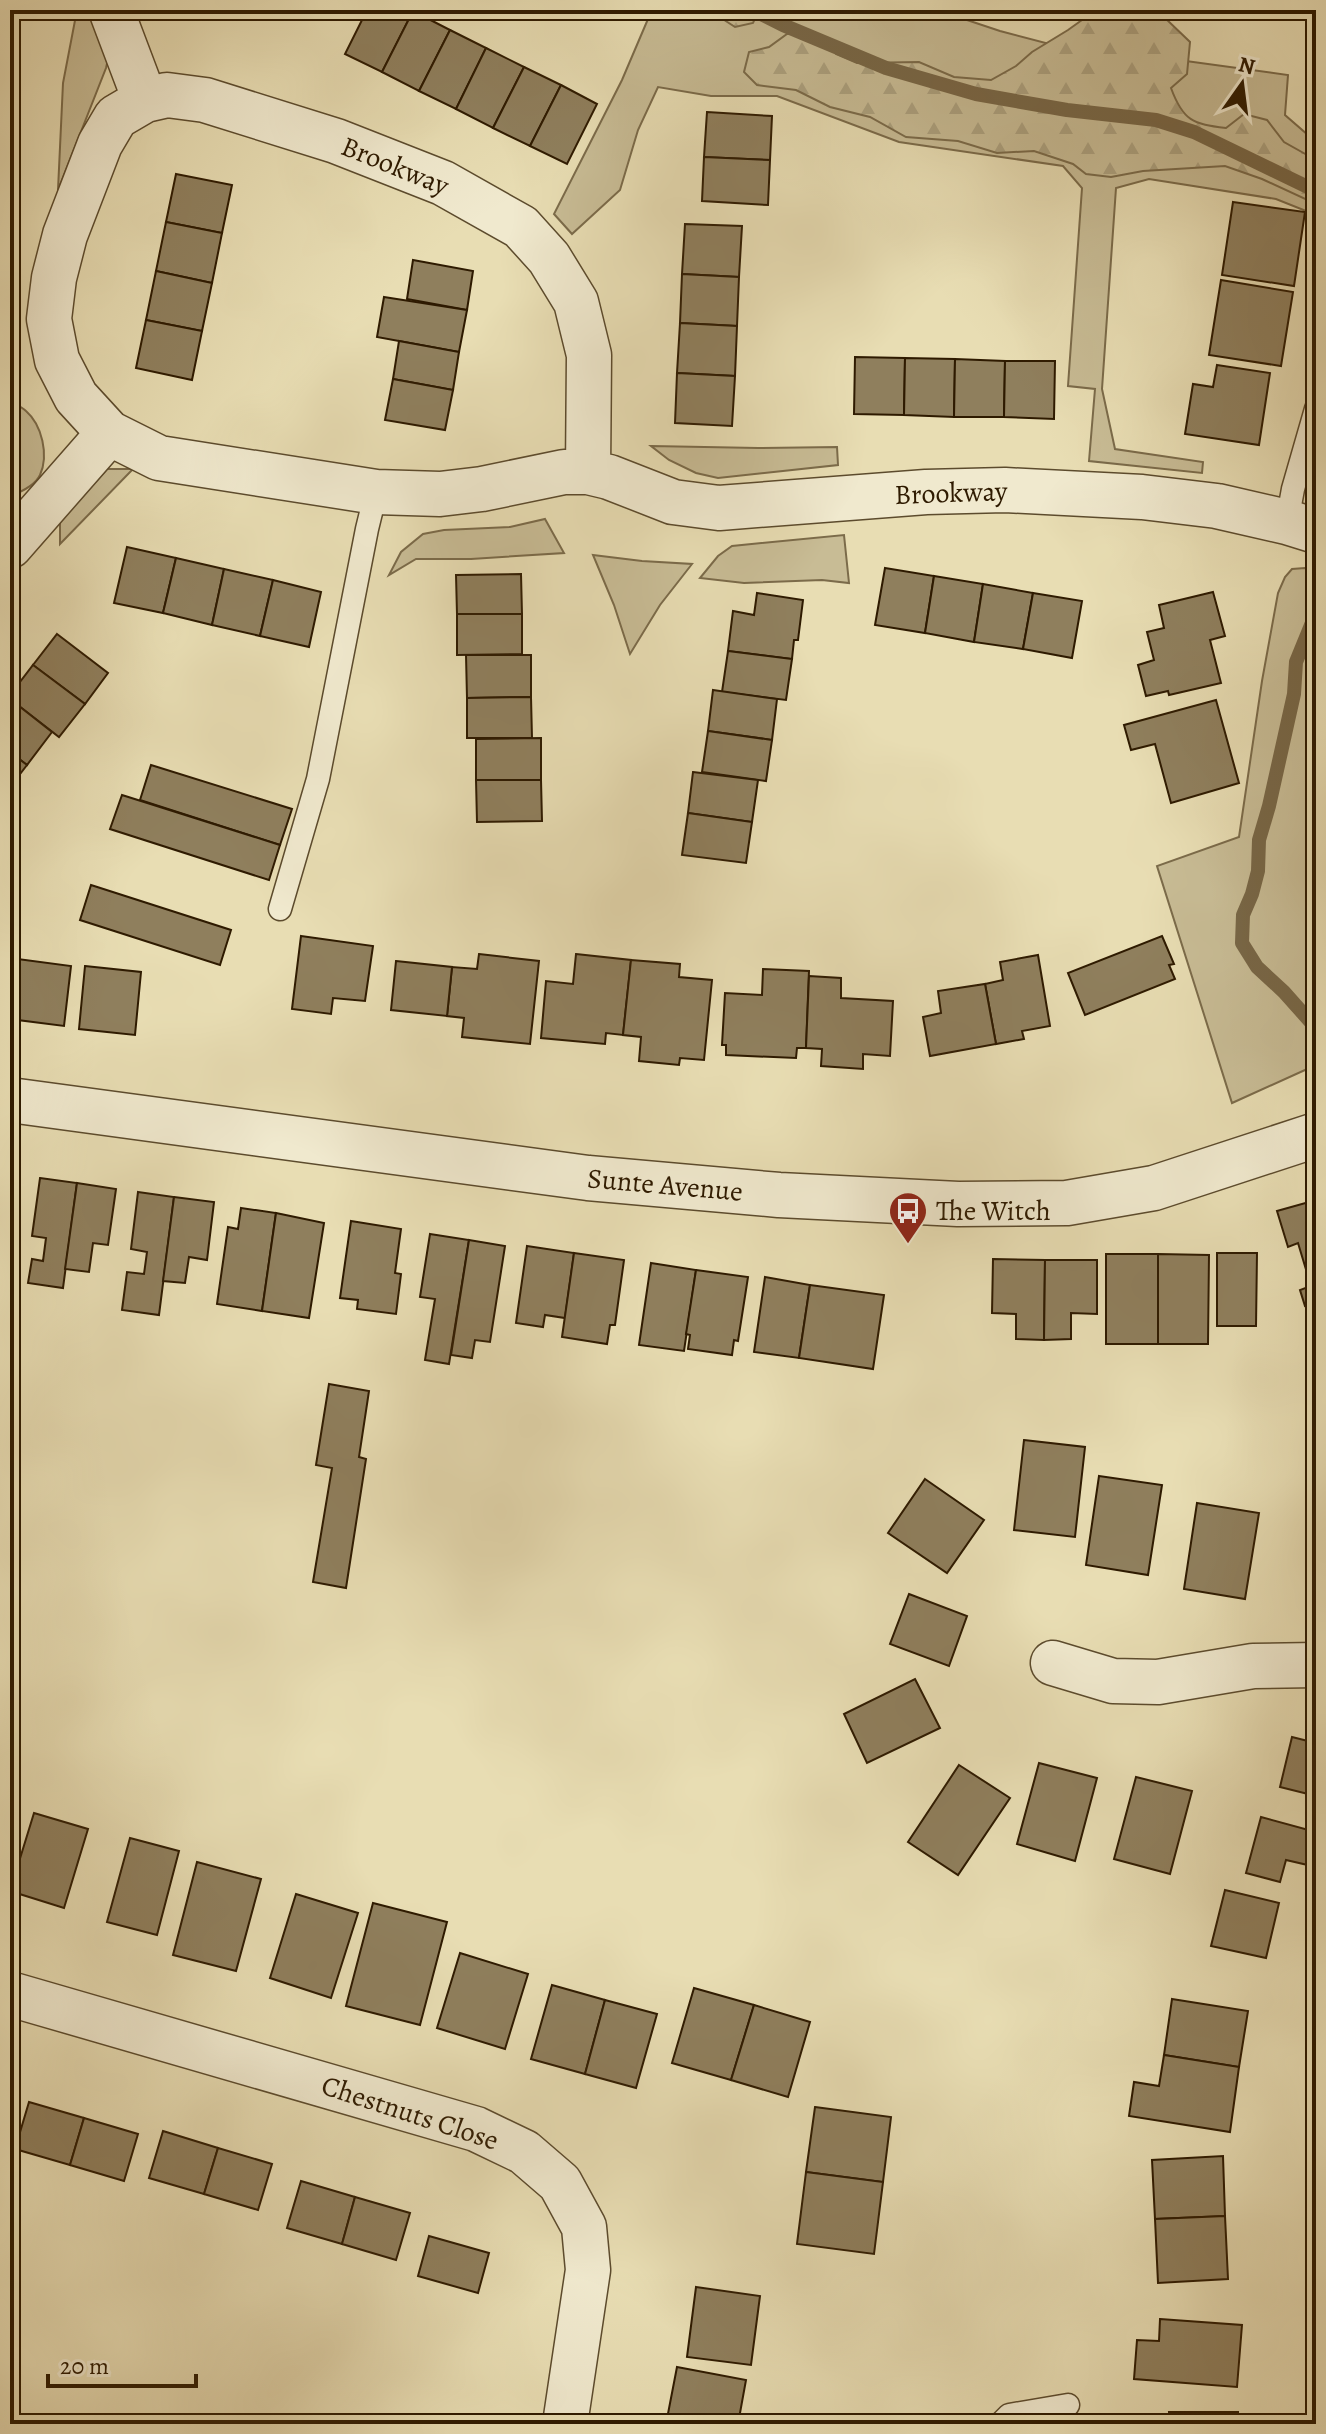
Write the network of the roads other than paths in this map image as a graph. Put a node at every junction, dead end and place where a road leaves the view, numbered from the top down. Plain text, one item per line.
1 (111, 10) edge
2 (145, 100) junction
3 (1316, 409) edge
4 (109, 433) junction
5 (588, 472) junction
6 (376, 492) junction
7 (1302, 527) edge
8 (10, 546) edge
9 (280, 909) dead end
10 (10, 1100) edge
11 (1316, 1135) edge
12 (1053, 1663) dead end
13 (1316, 1665) edge
14 (10, 1994) edge
15 (1068, 2405) dead end
16 (565, 2424) edge
17 (1000, 2424) edge

1 - 2 street
2 - 4 street, Brookway
2 - 5 street, Brookway
3 - 7 lane
4 - 6 street, Brookway
4 - 8 street
5 - 6 street, Brookway
5 - 7 street, Brookway
6 - 9 lane
10 - 11 street, Sunte Avenue
12 - 13 street
14 - 16 street, Chestnuts Close
15 - 17 lane

